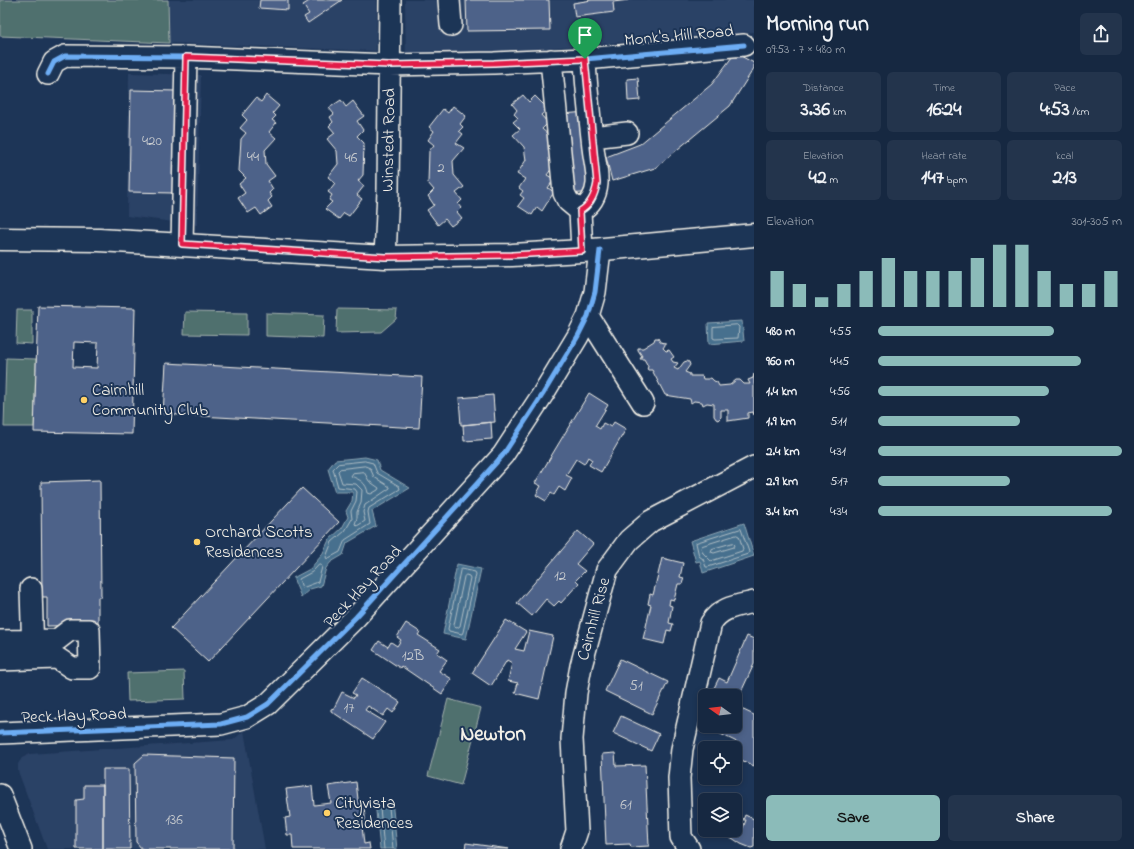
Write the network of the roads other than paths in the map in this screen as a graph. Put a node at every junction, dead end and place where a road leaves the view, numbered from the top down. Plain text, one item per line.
1 (390, 0) edge
2 (449, 0) edge
3 (451, 25) dead end
4 (744, 45) dead end
5 (186, 57) junction
6 (585, 59) junction
7 (551, 60) junction
8 (389, 65) junction
9 (48, 74) dead end
10 (587, 91) junction
11 (554, 94) junction
12 (627, 132) dead end
13 (592, 137) junction
14 (580, 211) junction
15 (754, 235) edge
16 (0, 239) edge
17 (182, 244) junction
18 (591, 250) junction
19 (385, 257) junction
20 (588, 316) junction
21 (643, 403) dead end
22 (754, 467) edge
23 (31, 589) dead end
24 (754, 602) edge
25 (0, 641) edge
26 (33, 649) junction
27 (0, 660) edge
28 (0, 733) edge
29 (0, 795) edge
30 (21, 849) edge
31 (572, 849) edge
32 (689, 849) edge

1 - 8 street, Winstedt Road
2 - 3 street
4 - 6 street, Monk's Hill Road
5 - 8 street, Monk's Hill Road
5 - 9 street, Monk's Hill Road
5 - 17 street
6 - 7 street, Monk's Hill Road
6 - 10 street
7 - 8 street, Monk's Hill Road
7 - 11 street
8 - 19 street, Winstedt Road
10 - 11 street
10 - 13 street
11 - 14 street
12 - 13 street
13 - 14 street
14 - 18 street, Peck Hay Road
15 - 18 main road
16 - 17 main road
17 - 19 main road
18 - 19 main road
18 - 20 street, Peck Hay Road
20 - 21 street
20 - 28 street, Peck Hay Road
22 - 31 street, Cairnhill Rise
23 - 26 street
24 - 32 street
25 - 26 street
26 - 27 street
29 - 30 street

